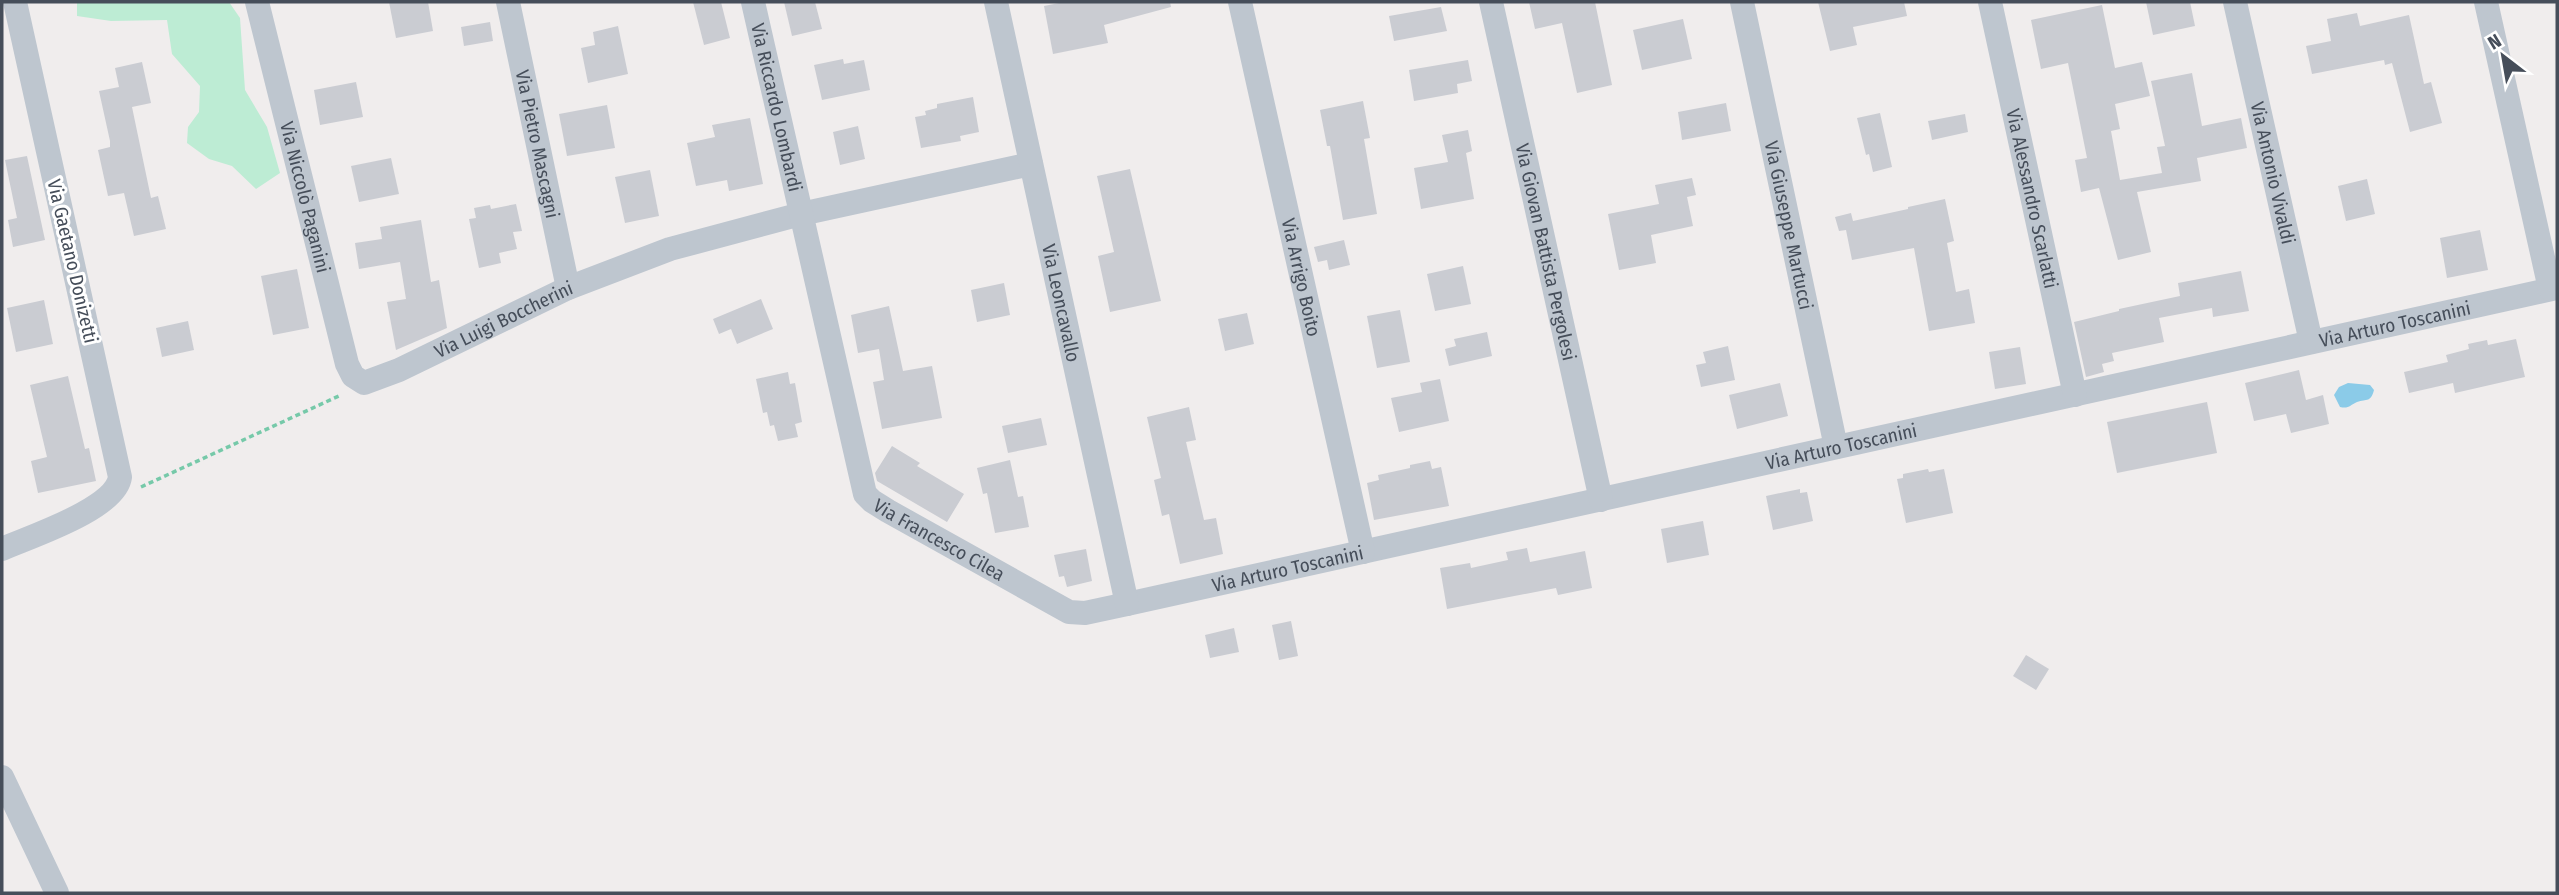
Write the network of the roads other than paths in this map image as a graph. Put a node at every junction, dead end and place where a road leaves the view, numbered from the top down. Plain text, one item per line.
1 (15, 2) edge
2 (257, 2) edge
3 (508, 2) edge
4 (753, 2) edge
5 (996, 2) edge
6 (1240, 2) edge
7 (1491, 2) edge
8 (1742, 2) edge
9 (1990, 2) edge
10 (2235, 2) edge
11 (2486, 2) edge
12 (1031, 164) junction
13 (801, 214) junction
14 (569, 288) junction
15 (2554, 289) edge
16 (2311, 342) junction
17 (368, 382) joint
18 (2075, 395) junction
19 (1836, 447) junction
20 (1601, 500) junction
21 (2, 549) edge
22 (1363, 552) junction
23 (1127, 604) junction
24 (2, 777) edge
25 (57, 893) edge

1 - 21 street, Via Gaetano Donizetti
2 - 17 street, Via Niccolò Paganini
3 - 14 street, Via Pietro Mascagni
4 - 13 street, Via Riccardo Lombardi
5 - 12 street, Via Leoncavallo
6 - 22 street, Via Arrigo Boito
7 - 20 street, Via Giovan Battista Pergolesi
8 - 19 street, Via Giuseppe Martucci
9 - 18 street, Via Alessandro Scarlatti
10 - 16 street, Via Antonio Vivaldi
11 - 15 street
12 - 13 street, Via Luigi Boccherini
12 - 23 street, Via Leoncavallo
13 - 14 street, Via Luigi Boccherini
13 - 23 street, Via Francesco Cilea
14 - 17 street, Via Luigi Boccherini
15 - 16 street, Via Arturo Toscanini
16 - 18 street, Via Arturo Toscanini
18 - 19 street, Via Arturo Toscanini
19 - 20 street, Via Arturo Toscanini
20 - 22 street, Via Arturo Toscanini
22 - 23 street, Via Arturo Toscanini
24 - 25 street

